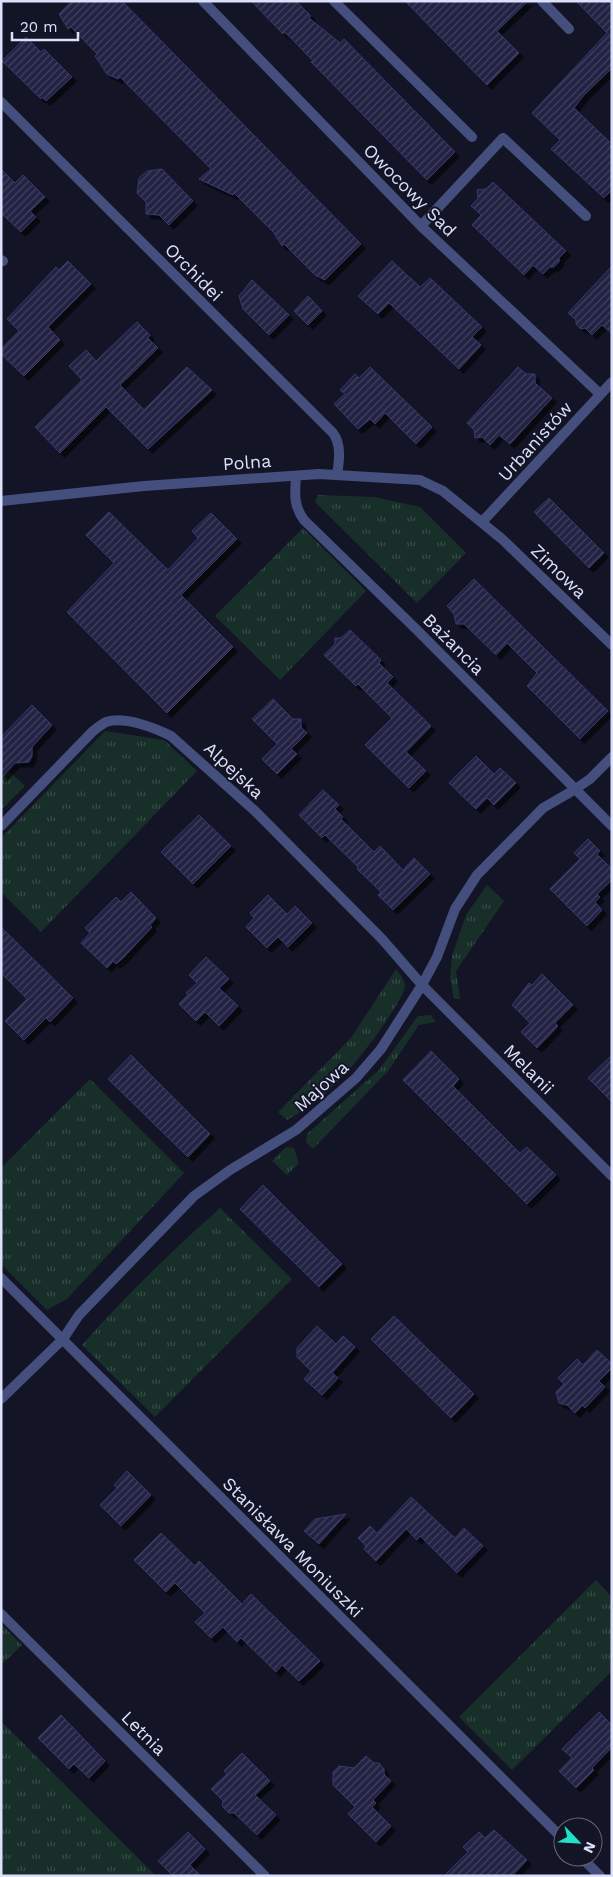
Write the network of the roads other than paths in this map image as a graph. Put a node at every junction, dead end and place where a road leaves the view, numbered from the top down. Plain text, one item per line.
1 (203, 1) edge
2 (334, 1) edge
3 (542, 1) edge
4 (570, 29) dead end
5 (1, 102) edge
6 (472, 137) dead end
7 (586, 216) dead end
8 (421, 226) junction
9 (612, 382) edge
10 (600, 394) junction
11 (337, 475) junction
12 (296, 476) junction
13 (1, 502) edge
14 (482, 522) junction
15 (612, 646) edge
16 (612, 758) edge
17 (574, 790) junction
18 (1, 826) edge
19 (612, 826) edge
20 (422, 985) junction
21 (612, 1176) edge
22 (1, 1278) edge
23 (62, 1339) junction
24 (1, 1399) edge
25 (1, 1614) edge
26 (553, 1829) edge
27 (591, 1867) edge
28 (265, 1876) edge
29 (600, 1876) edge

1 - 8 street, Owocowy Sad
2 - 6 street
3 - 4 street
5 - 11 street, Orchidei
7 - 8 street
8 - 10 street, Owocowy Sad
9 - 10 street, Urbanistów
10 - 14 street, Urbanistów
11 - 12 street, Polna
11 - 14 street, Polna
12 - 13 street, Polna
12 - 17 street, Bażancia
14 - 15 street, Zimowa
16 - 17 street, Majowa
17 - 19 street, Bażancia
17 - 20 street, Majowa
18 - 20 street, Alpejska
20 - 21 street, Melanii
20 - 23 street, Majowa
22 - 23 street, Stanisława Moniuszki
23 - 24 street, Majowa
23 - 26 street, Stanisława Moniuszki
25 - 28 street, Letnia
27 - 29 street

